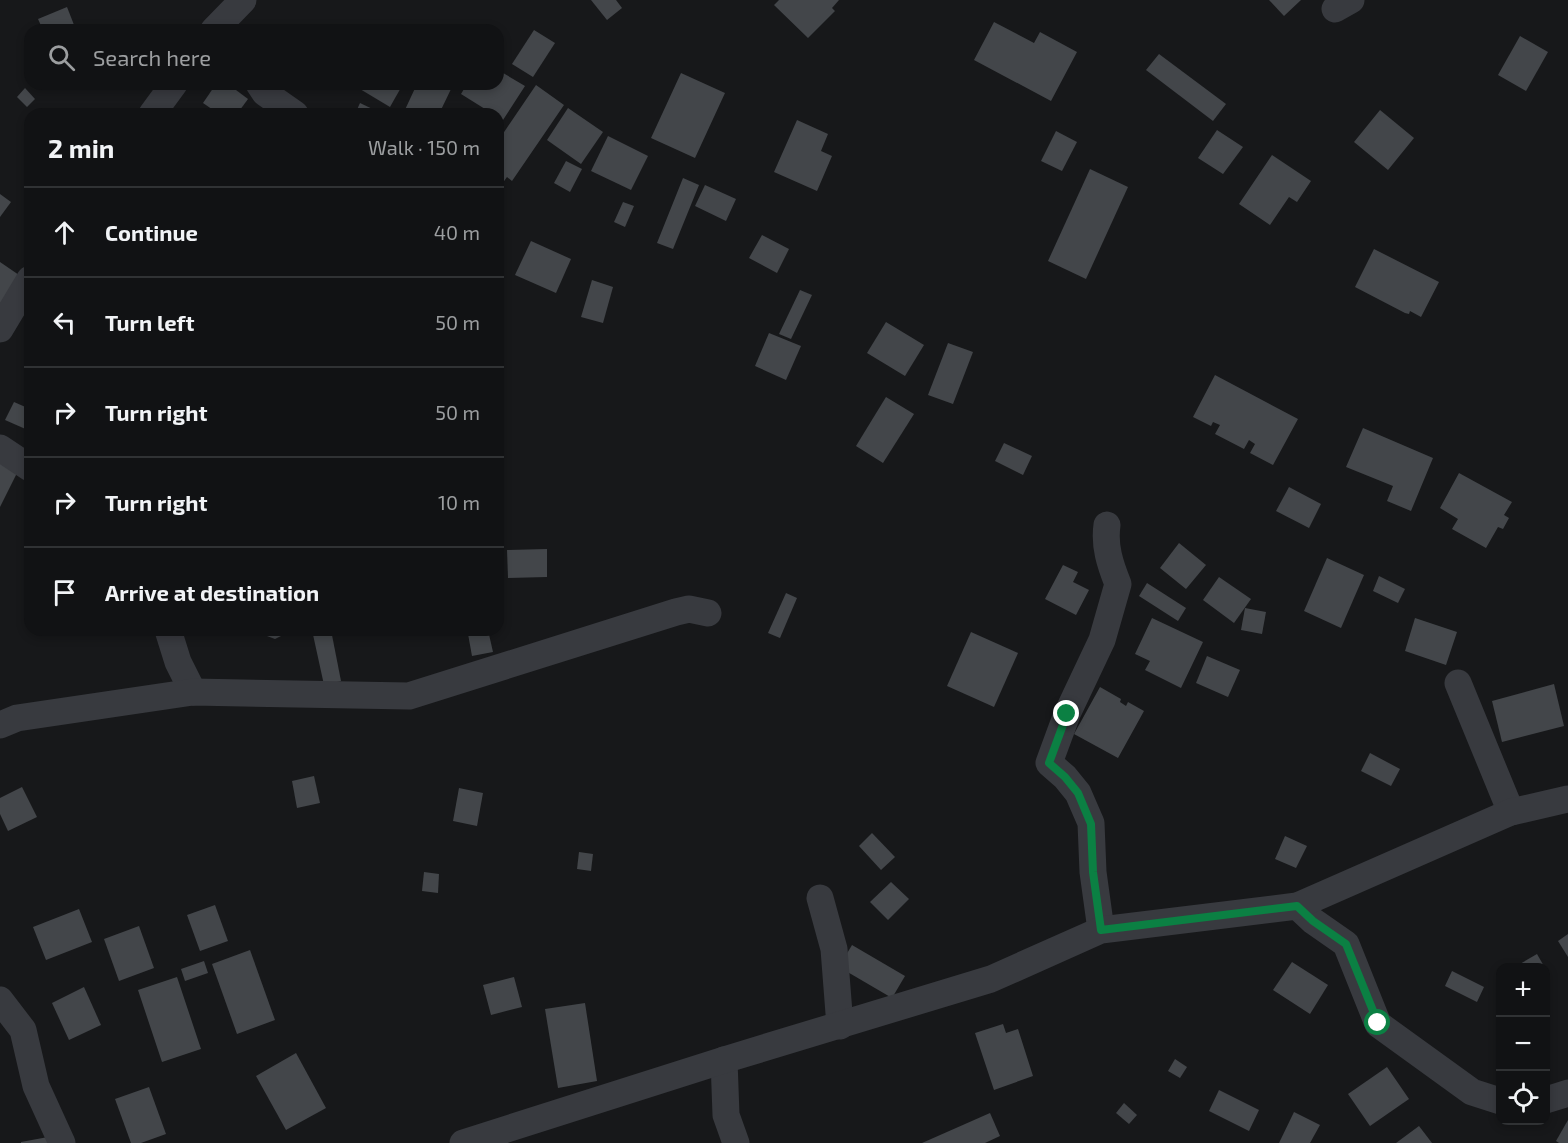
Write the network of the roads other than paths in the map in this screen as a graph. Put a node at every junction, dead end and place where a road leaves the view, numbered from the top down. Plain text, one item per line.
1 (243, 0) edge
2 (221, 24) edge
3 (170, 90) edge
4 (263, 90) edge
5 (156, 108) edge
6 (287, 108) edge
7 (24, 289) edge
8 (0, 329) edge
9 (0, 448) edge
10 (24, 464) edge
11 (1107, 525) dead end
12 (708, 613) dead end
13 (170, 636) edge
14 (1458, 683) dead end
15 (193, 692) junction
16 (0, 725) edge
17 (1568, 799) edge
18 (1512, 812) junction
19 (820, 898) dead end
20 (1297, 906) junction
21 (1101, 930) junction
22 (0, 1000) edge
23 (840, 1026) junction
24 (724, 1060) junction
25 (1568, 1093) edge
26 (1550, 1098) edge
27 (1496, 1100) edge
28 (62, 1143) edge
29 (463, 1143) edge
30 (736, 1143) edge

1 - 2 street
3 - 5 street
4 - 6 street
7 - 8 street
9 - 10 street
11 - 21 street
12 - 15 street
13 - 15 street
14 - 18 street
15 - 16 street
17 - 18 street
18 - 20 street
19 - 23 street
20 - 21 street
20 - 27 street
21 - 23 street
22 - 28 street
23 - 24 street
24 - 29 street
24 - 30 street
25 - 26 street

